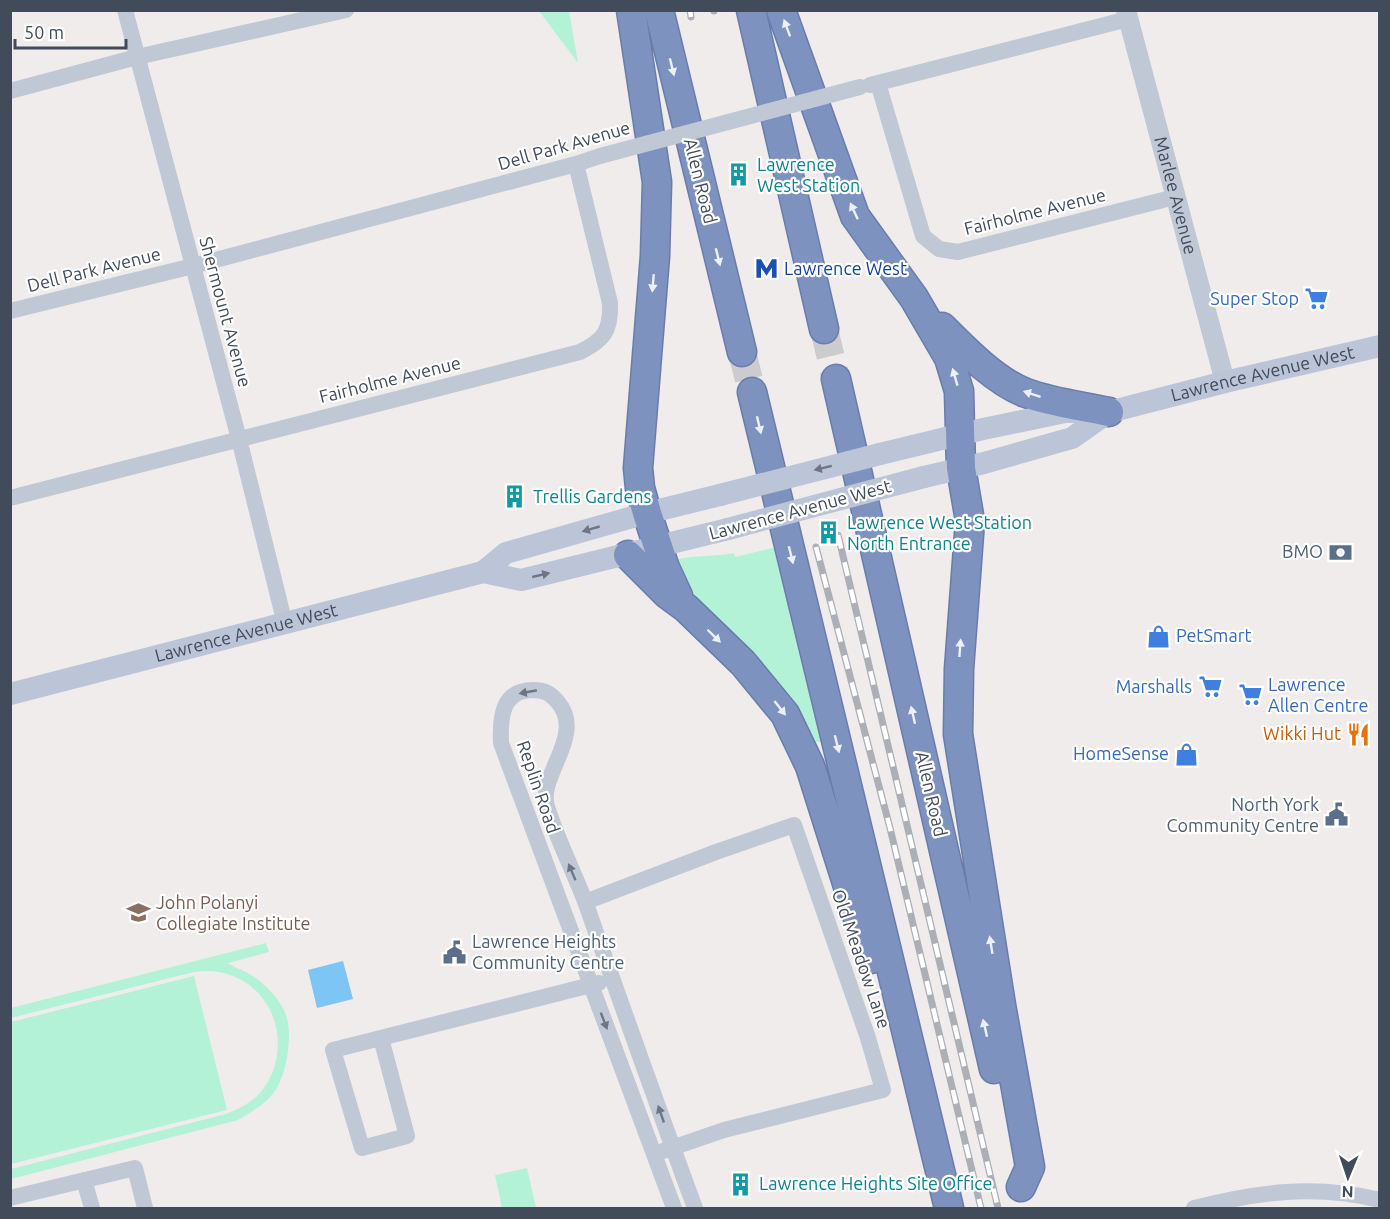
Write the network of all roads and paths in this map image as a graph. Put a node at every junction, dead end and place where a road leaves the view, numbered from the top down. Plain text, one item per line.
1 (125, 10) edge
2 (346, 10) edge
3 (631, 10) edge
4 (658, 10) edge
5 (751, 10) edge
6 (781, 10) edge
7 (1126, 14) edge
8 (137, 57) junction
9 (878, 83) junction
10 (10, 91) edge
11 (576, 164) junction
12 (1175, 196) junction
13 (193, 266) junction
14 (914, 298) junction
15 (10, 311) edge
16 (824, 329) tunnel mouth
17 (1380, 346) edge
18 (741, 352) tunnel mouth
19 (836, 379) tunnel mouth
20 (1225, 382) junction
21 (752, 392) tunnel mouth
22 (1109, 412) junction
23 (961, 435) junction
24 (239, 439) junction
25 (961, 468) junction
26 (10, 498) edge
27 (647, 513) junction
28 (658, 547) junction
29 (628, 555) junction
30 (483, 572) junction
31 (686, 608) junction
32 (285, 624) junction
33 (10, 694) edge
34 (585, 902) junction
35 (612, 980) junction
36 (590, 986) junction
37 (381, 1038) junction
38 (672, 1147) junction
39 (653, 1154) junction
40 (84, 1180) junction
41 (10, 1198) edge
42 (1024, 1198) edge
43 (1380, 1200) edge
44 (949, 1208) edge
45 (92, 1209) edge
46 (145, 1209) edge
47 (674, 1209) edge
48 (695, 1209) edge
49 (1194, 1209) edge

1 - 8 street, Shermount Avenue
2 - 8 street
3 -> 27 highway
4 -> 18 highway, Allen Road
5 - 16 highway
14 -> 6 highway
7 - 9 street, Dell Park Avenue
7 - 12 street, Marlee Avenue
8 - 10 street
8 - 13 street, Shermount Avenue
9 - 11 street, Dell Park Avenue, bridge
9 - 12 street, Fairholme Avenue
11 - 13 street, Dell Park Avenue
11 - 24 street, Fairholme Avenue
12 - 20 street, Marlee Avenue
13 - 15 street, Dell Park Avenue
13 - 24 street, Shermount Avenue
22 -> 14 highway
23 -> 14 highway
17 - 20 main road, Lawrence Avenue West
42 -> 19 highway, Allen Road
20 - 22 main road, Lawrence Avenue West
21 -> 44 highway
22 - 23 main road, Lawrence Avenue West
22 - 25 main road, Lawrence Avenue West
23 - 25 highway
23 -> 27 main road, Lawrence Avenue West, bridge
24 - 26 street, Fairholme Avenue
24 - 32 street, Shermount Avenue
25 - 28 main road, Lawrence Avenue West, bridge
42 -> 25 highway
27 - 28 highway
27 -> 30 main road, Lawrence Avenue West
28 - 29 main road, Lawrence Avenue West
28 - 31 highway
30 -> 29 main road, Lawrence Avenue West
29 - 31 highway
30 - 32 main road, Lawrence Avenue West
31 -> 44 highway
32 - 33 main road, Lawrence Avenue West
34 - 35 street, Replin Road
34 -> 36 street, Replin Road
34 - 38 street, Old Meadow Lane
35 - 36 street
38 -> 35 street, Replin Road
36 - 37 street
36 -> 39 street, Replin Road
37 - 37 street
38 - 39 street, Old Meadow Lane
38 - 48 street, Replin Road
39 - 47 street, Replin Road
40 - 41 street
40 - 45 street
40 - 46 street
43 - 49 street

